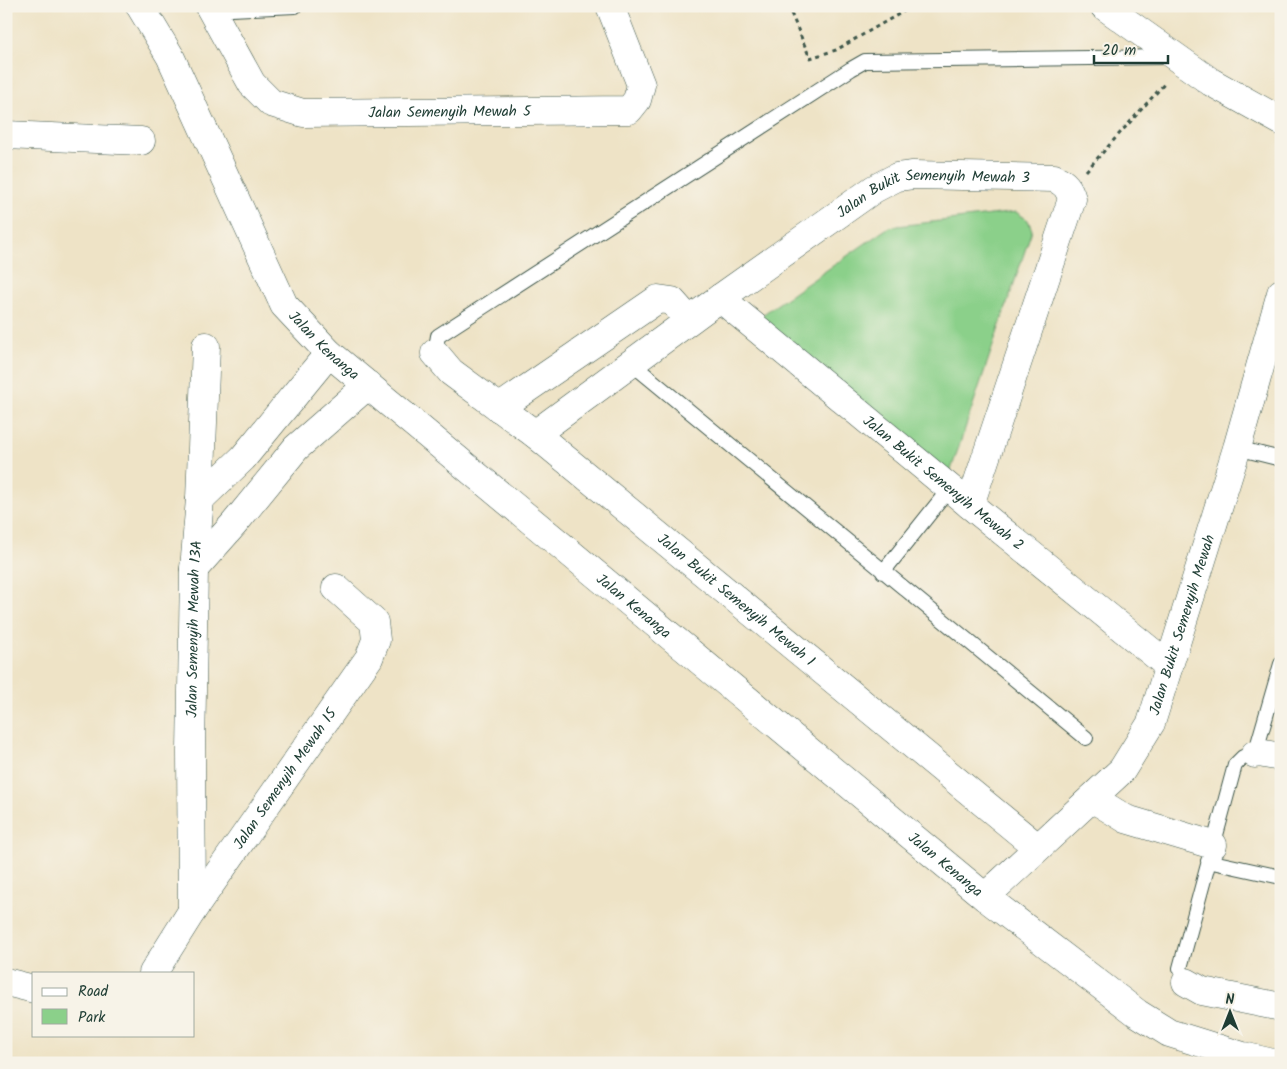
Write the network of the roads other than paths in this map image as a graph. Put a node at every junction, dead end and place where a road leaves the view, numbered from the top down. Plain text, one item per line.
1 (140, 6) edge
2 (295, 6) edge
3 (610, 6) edge
4 (1104, 6) edge
5 (210, 8) edge
6 (1179, 60) junction
7 (1281, 121) edge
8 (6, 135) edge
9 (141, 141) dead end
10 (1281, 293) edge
11 (720, 298) junction
12 (689, 320) junction
13 (206, 346) dead end
14 (330, 353) junction
15 (435, 353) joint
16 (631, 363) junction
17 (368, 386) junction
18 (499, 408) junction
19 (535, 434) junction
20 (1237, 448) junction
21 (1281, 459) edge
22 (960, 496) junction
23 (200, 499) junction
24 (194, 569) junction
25 (883, 572) junction
26 (336, 588) dead end
27 (1281, 664) edge
28 (1169, 666) junction
29 (1086, 738) dead end
30 (1268, 756) edge
31 (1092, 798) junction
32 (1034, 851) junction
33 (1211, 853) junction
34 (1281, 877) edge
35 (985, 897) junction
36 (192, 911) junction
37 (154, 972) edge
38 (6, 982) edge
39 (1186, 982) joint
40 (32, 988) edge
41 (1281, 1007) edge
42 (1273, 1063) edge

1 - 14 street, Jalan Kenanga
2 - 5 lane
3 - 5 street, Jalan Semenyih Mewah 5
4 - 6 street
6 - 7 street
6 - 15 lane
8 - 9 street
10 - 20 street, Jalan Bukit Semenyih Mewah
11 - 12 street, Jalan Bukit Semenyih Mewah 3
11 - 22 street, Jalan Bukit Semenyih Mewah 2
11 - 22 street, Jalan Bukit Semenyih Mewah 3
12 - 16 street, Jalan Bukit Semenyih Mewah 3
12 - 18 street
13 - 23 street, Jalan Semenyih Mewah 13A
14 - 17 street, Jalan Kenanga
14 - 23 street
15 - 18 street, Jalan Bukit Semenyih Mewah 1
16 - 19 street, Jalan Bukit Semenyih Mewah 3
16 - 25 lane
17 - 24 street
17 - 35 street, Jalan Kenanga
18 - 19 street, Jalan Bukit Semenyih Mewah 1
19 - 32 street, Jalan Bukit Semenyih Mewah 1
20 - 21 lane
20 - 28 street, Jalan Bukit Semenyih Mewah
22 - 25 lane
22 - 28 street, Jalan Bukit Semenyih Mewah 2
23 - 24 street, Jalan Semenyih Mewah 13A
24 - 36 street, Jalan Semenyih Mewah 13A
25 - 29 lane
26 - 36 street, Jalan Semenyih Mewah 15
27 - 30 lane
28 - 31 street, Jalan Bukit Semenyih Mewah
30 - 33 lane
31 - 32 street, Jalan Bukit Semenyih Mewah
31 - 33 street
32 - 35 street, Jalan Bukit Semenyih Mewah
33 - 34 lane
33 - 39 lane
35 - 42 street, Jalan Kenanga
36 - 37 street, Jalan Semenyih Mewah 15
38 - 40 street
39 - 41 street

